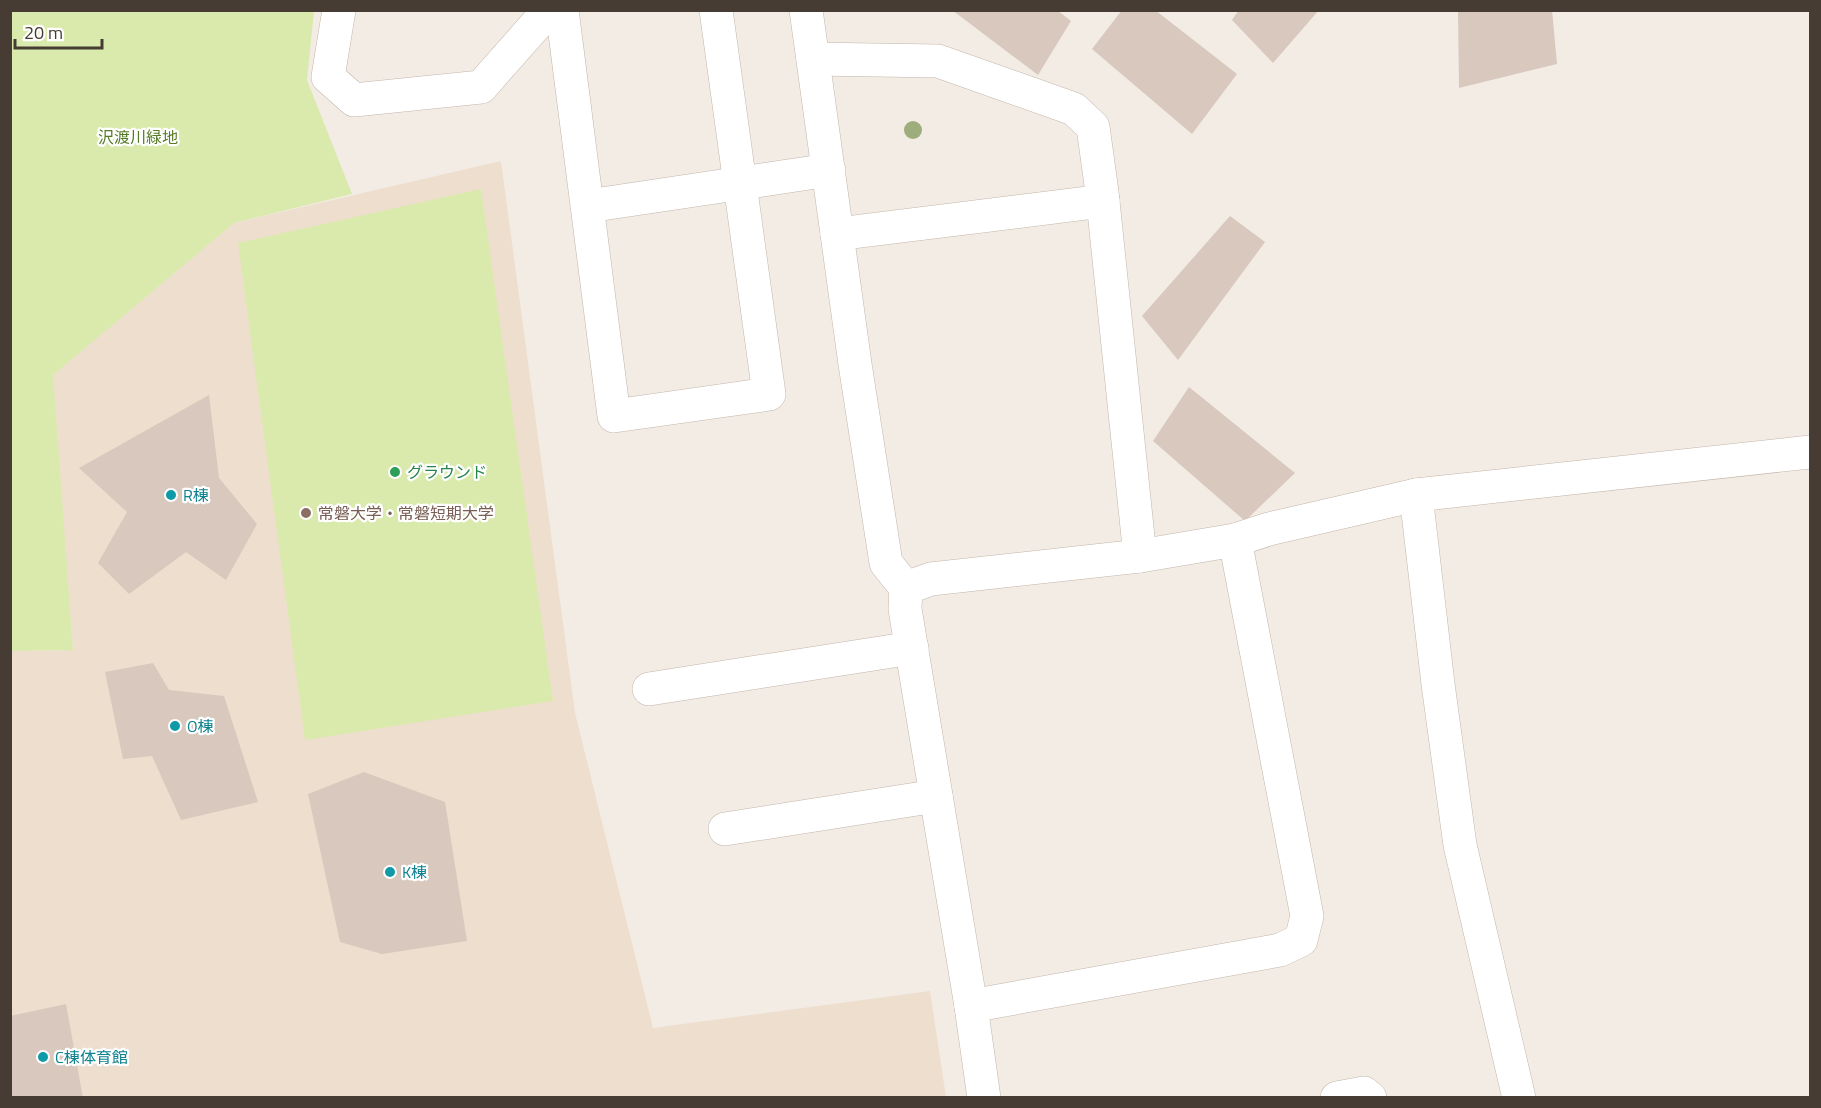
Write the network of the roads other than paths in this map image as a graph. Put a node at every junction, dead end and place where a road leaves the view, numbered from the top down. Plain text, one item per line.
1 (339, 10) edge
2 (549, 10) edge
3 (562, 10) edge
4 (716, 10) edge
5 (806, 10) edge
6 (813, 59) junction
7 (829, 170) junction
8 (741, 182) junction
9 (1103, 201) junction
10 (588, 206) junction
11 (837, 234) junction
12 (1810, 452) edge
13 (1416, 495) junction
14 (1235, 540) junction
15 (1140, 556) junction
16 (906, 588) junction
17 (912, 648) junction
18 (649, 689) dead end
19 (936, 796) junction
20 (725, 829) dead end
21 (971, 1006) junction
22 (984, 1098) edge
23 (1337, 1098) edge
24 (1370, 1098) edge
25 (1519, 1098) edge

1 - 2 street
3 - 10 street
4 - 8 street
5 - 6 street
6 - 7 street
6 - 9 street
7 - 8 street
7 - 11 street
8 - 10 street
8 - 10 street
9 - 11 street
9 - 15 street
11 - 16 street
12 - 13 street
13 - 14 street
13 - 25 street
14 - 15 street
14 - 21 street
15 - 16 street
16 - 17 street
17 - 18 street
17 - 19 street
19 - 20 street
19 - 21 street
21 - 22 street
23 - 24 street

